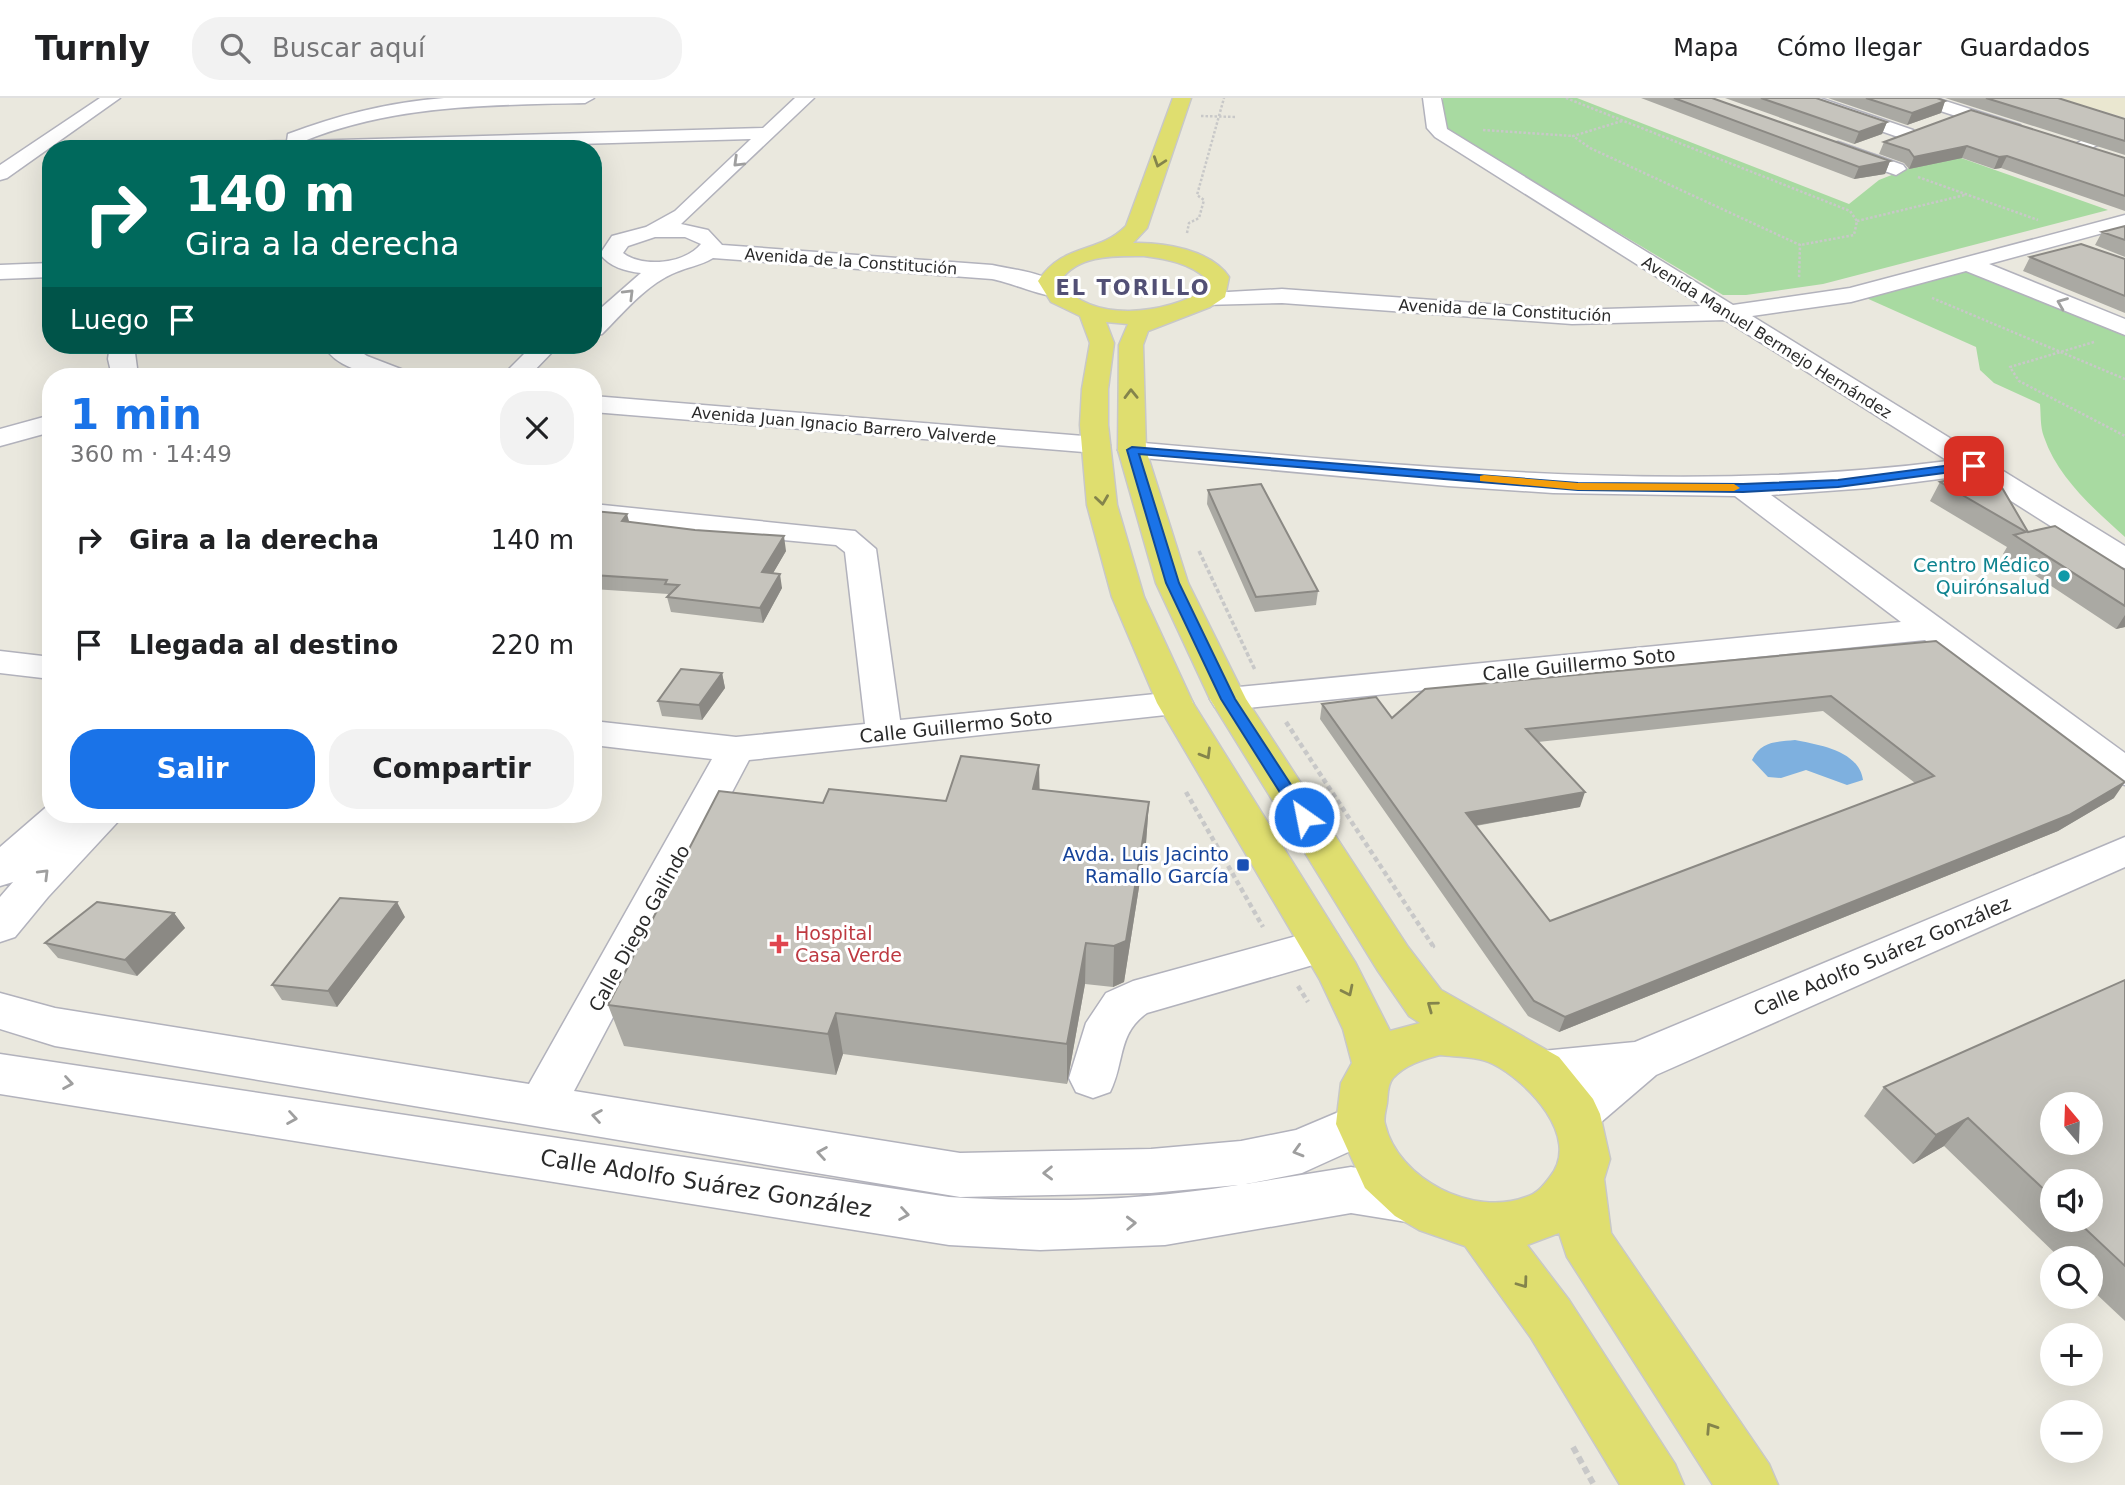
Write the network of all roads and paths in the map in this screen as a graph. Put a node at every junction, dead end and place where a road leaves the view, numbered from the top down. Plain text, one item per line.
1 (111, 98) edge
2 (585, 98) edge
3 (805, 98) edge
4 (826, 98) edge
5 (1182, 98) edge
6 (1224, 98) edge
7 (1432, 98) edge
8 (1566, 98) edge
9 (1804, 98) edge
10 (1919, 98) edge
11 (455, 100) edge
12 (1965, 113) junction
13 (2099, 113) edge
14 (1622, 120) junction
15 (2125, 121) edge
16 (2125, 126) edge
17 (1436, 128) junction
18 (1919, 130) junction
19 (2026, 132) edge
20 (768, 133) junction
21 (1573, 136) junction
22 (50, 140) edge
23 (293, 140) edge
24 (423, 140) edge
25 (580, 140) edge
26 (1815, 140) edge
27 (42, 145) edge
28 (42, 153) edge
29 (29, 154) junction
30 (1853, 154) junction
31 (2100, 156) edge
32 (1896, 169) joint
33 (0, 174) edge
34 (1966, 194) junction
35 (2125, 212) edge
36 (1857, 221) junction
37 (2125, 221) edge
38 (1161, 229) dead end
39 (653, 232) junction
40 (2058, 234) junction
41 (705, 243) junction
42 (1800, 245) junction
43 (1178, 247) junction
44 (602, 250) edge
45 (1090, 253) junction
46 (602, 255) edge
47 (620, 255) junction
48 (2093, 255) edge
49 (1066, 262) junction
50 (1966, 264) junction
51 (669, 266) junction
52 (42, 270) edge
53 (0, 272) edge
54 (992, 272) junction
55 (1218, 277) junction
56 (1897, 282) junction
57 (1052, 291) junction
58 (602, 292) edge
59 (1800, 293) junction
60 (1210, 300) junction
61 (1721, 309) junction
62 (1090, 312) junction
63 (1166, 315) junction
64 (602, 320) edge
65 (2125, 328) edge
66 (2057, 351) junction
67 (349, 354) edge
68 (551, 354) edge
69 (378, 368) edge
70 (527, 368) edge
71 (2125, 379) edge
72 (602, 405) edge
73 (42, 426) edge
74 (2125, 436) edge
75 (0, 438) edge
76 (1096, 445) junction
77 (1132, 450) junction
78 (1974, 466) junction
79 (1743, 488) junction
80 (602, 514) edge
81 (1199, 550) dead end
82 (2125, 559) edge
83 (1930, 629) junction
84 (0, 662) edge
85 (42, 667) edge
86 (1268, 695) junction
87 (1228, 699) junction
88 (1175, 703) junction
89 (884, 733) junction
90 (602, 734) edge
91 (736, 749) junction
92 (2125, 772) edge
93 (51, 823) edge
94 (97, 823) edge
95 (2125, 850) edge
96 (0, 871) edge
97 (0, 926) edge
98 (1330, 960) junction
99 (1393, 960) junction
100 (1298, 985) dead end
101 (0, 1011) edge
102 (1490, 1043) junction
103 (1639, 1061) junction
104 (1376, 1065) junction
105 (1542, 1071) junction
106 (0, 1074) edge
107 (1093, 1077) dead end
108 (541, 1107) junction
109 (1576, 1114) junction
110 (1360, 1124) junction
111 (1579, 1179) junction
112 (1413, 1200) junction
113 (1483, 1228) junction
114 (1654, 1485) edge
115 (1748, 1485) edge

1 - 22 street
2 - 11 street
3 - 20 street
4 - 41 street
5 -> 45 main road
6 - 43 path
7 - 17 street
8 - 14 path
9 - 18 street
10 - 12 street
11 - 23 street
11 - 24 street
12 - 18 street
12 - 19 street
13 - 15 street
14 - 21 path
14 - 36 path
16 - 31 street
17 - 21 path
17 - 61 street, Avenida Manuel Bermejo Hernández
18 - 30 street
20 - 25 street
20 -> 39 street
21 - 42 path
26 - 30 street
27 - 29 street
28 - 29 street
29 - 33 street
30 - 32 street
32 - 34 path
34 - 36 path
34 - 40 path
35 - 40 street, Avenida de la Constitución
36 - 42 path
37 - 40 street, Avenida de la Constitución
38 - 43 main road
39 - 41 street, Avenida de la Constitución
39 - 47 street
40 - 48 street
40 - 50 street, Avenida de la Constitución
40 - 59 street, Avenida de la Constitución
41 - 51 street
41 - 54 street, Avenida de la Constitución
42 - 59 path
43 - 45 main road
43 - 55 main road
44 - 47 street
45 - 49 main road
46 - 47 street
47 - 51 street
47 - 58 street
49 - 54 street, Avenida de la Constitución
49 - 57 main road
50 - 56 street, Avenida de la Constitución
65 -> 50 street
64 -> 51 street
52 - 53 street
54 - 57 street, Avenida de la Constitución
55 - 60 main road
55 - 61 street, Avenida de la Constitución
56 - 61 street, Avenida de la Constitución
56 - 66 path
57 - 62 main road
59 - 61 street, Avenida de la Constitución
60 - 61 street, Avenida de la Constitución
60 - 63 main road
61 - 78 street, Avenida Manuel Bermejo Hernández
62 - 63 main road
62 - 76 main road
77 -> 63 main road
66 - 71 path
66 - 74 path
67 - 69 street
68 - 70 street
72 - 76 street, Avenida Juan Ignacio Barrero Valverde
73 - 75 street
76 -> 88 main road
77 - 79 street
77 - 87 main road
78 - 79 street
78 - 82 street, Avenida Manuel Bermejo Hernández
79 - 83 street
80 - 89 street
81 - 86 path
83 - 86 street, Calle Guillermo Soto
83 - 92 street
84 - 85 street
86 - 87 street, Calle Guillermo Soto
86 - 99 path
87 - 99 main road
88 - 89 street, Calle Guillermo Soto
88 -> 98 main road
89 - 91 street, Calle Guillermo Soto
90 - 91 street, Calle Guillermo Soto
91 - 108 street, Calle Diego Galindo
93 - 96 street
97 -> 94 street
95 - 103 street, Calle Adolfo Suárez González
98 - 100 path
98 -> 104 main road
98 - 107 street
102 -> 99 main road
101 - 108 street
102 - 104 main road
102 - 105 main road
103 - 105 street, Calle Adolfo Suárez González
103 - 109 street, Calle Adolfo Suárez González
104 - 110 main road
105 - 109 main road
106 -> 112 street, Calle Adolfo Suárez González
110 -> 108 street
109 - 111 main road
110 - 112 main road
111 - 113 main road
115 -> 111 main road
112 - 113 main road
113 -> 114 main road

